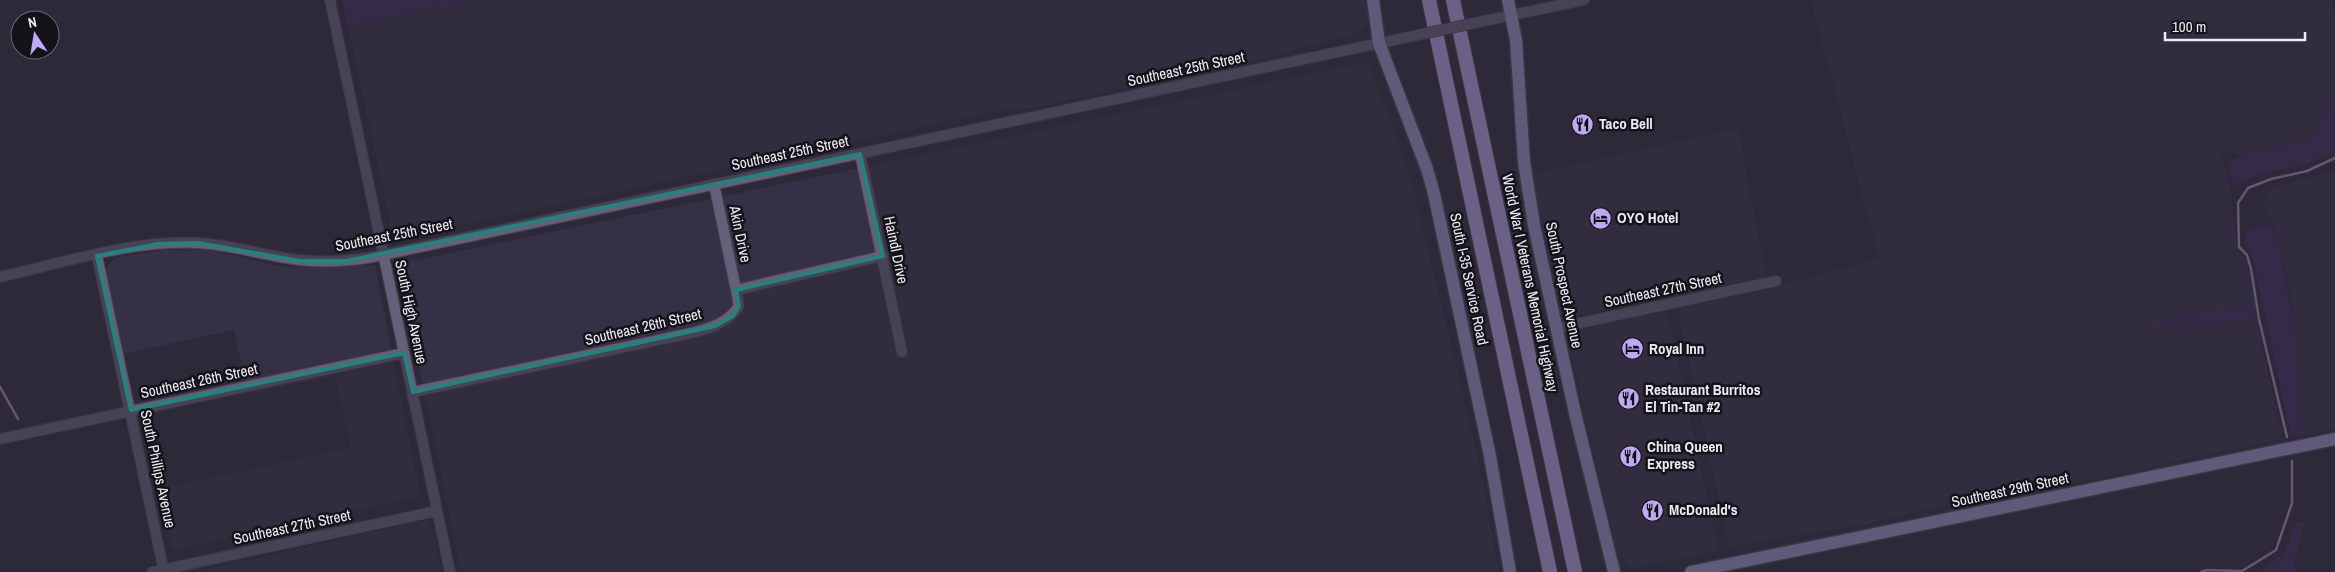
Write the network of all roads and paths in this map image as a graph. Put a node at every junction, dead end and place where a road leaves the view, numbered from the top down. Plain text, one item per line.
1 (330, 0) edge
2 (1373, 0) edge
3 (1429, 0) edge
4 (1453, 0) edge
5 (1508, 0) edge
6 (1584, 0) edge
7 (1513, 15) junction
8 (1378, 43) junction
9 (860, 154) junction
10 (714, 184) junction
11 (383, 254) junction
12 (97, 256) junction
13 (883, 256) junction
14 (0, 278) edge
15 (1776, 282) dead end
16 (736, 290) junction
17 (1557, 328) junction
18 (902, 352) dead end
19 (404, 353) junction
20 (412, 392) junction
21 (130, 410) junction
22 (0, 439) edge
23 (2335, 439) edge
24 (437, 511) junction
25 (163, 571) edge
26 (152, 572) edge
27 (450, 572) edge
28 (1510, 572) edge
29 (1550, 572) edge
30 (1575, 572) edge
31 (1614, 572) edge
32 (1691, 572) edge

1 - 11 street, South High Avenue
2 - 8 main road, South I-35 Service Road
3 - 29 highway
4 - 30 highway, World War I Veterans Memorial Highway
5 - 7 main road, South Prospect Avenue
6 - 7 street, Southeast 25th Street
7 - 8 street, Southeast 25th Street, bridge
7 - 17 main road, South Prospect Avenue
8 - 9 street, Southeast 25th Street
8 - 28 main road, South I-35 Service Road
9 - 10 street, Southeast 25th Street
9 - 13 street, Haindl Drive
10 - 11 street, Southeast 25th Street
10 - 16 street, Akin Drive
11 - 12 street, Southeast 25th Street
11 - 19 street, South High Avenue
12 - 14 street, Southeast 25th Street
12 - 21 street, South Phillips Avenue
13 - 16 street
13 - 18 street, Haindl Drive
15 - 17 street, Southeast 27th Street
16 - 20 street, Southeast 26th Street
17 - 31 main road, South Prospect Avenue
19 - 20 street, South High Avenue
19 - 21 street, Southeast 26th Street
20 - 24 street, South High Avenue
21 - 22 street, Southeast 26th Street
21 - 25 street, South Phillips Avenue
23 - 32 main road, Southeast 29th Street
24 - 25 street, Southeast 27th Street
24 - 27 street, South High Avenue
25 - 26 street, Southeast 27th Street

